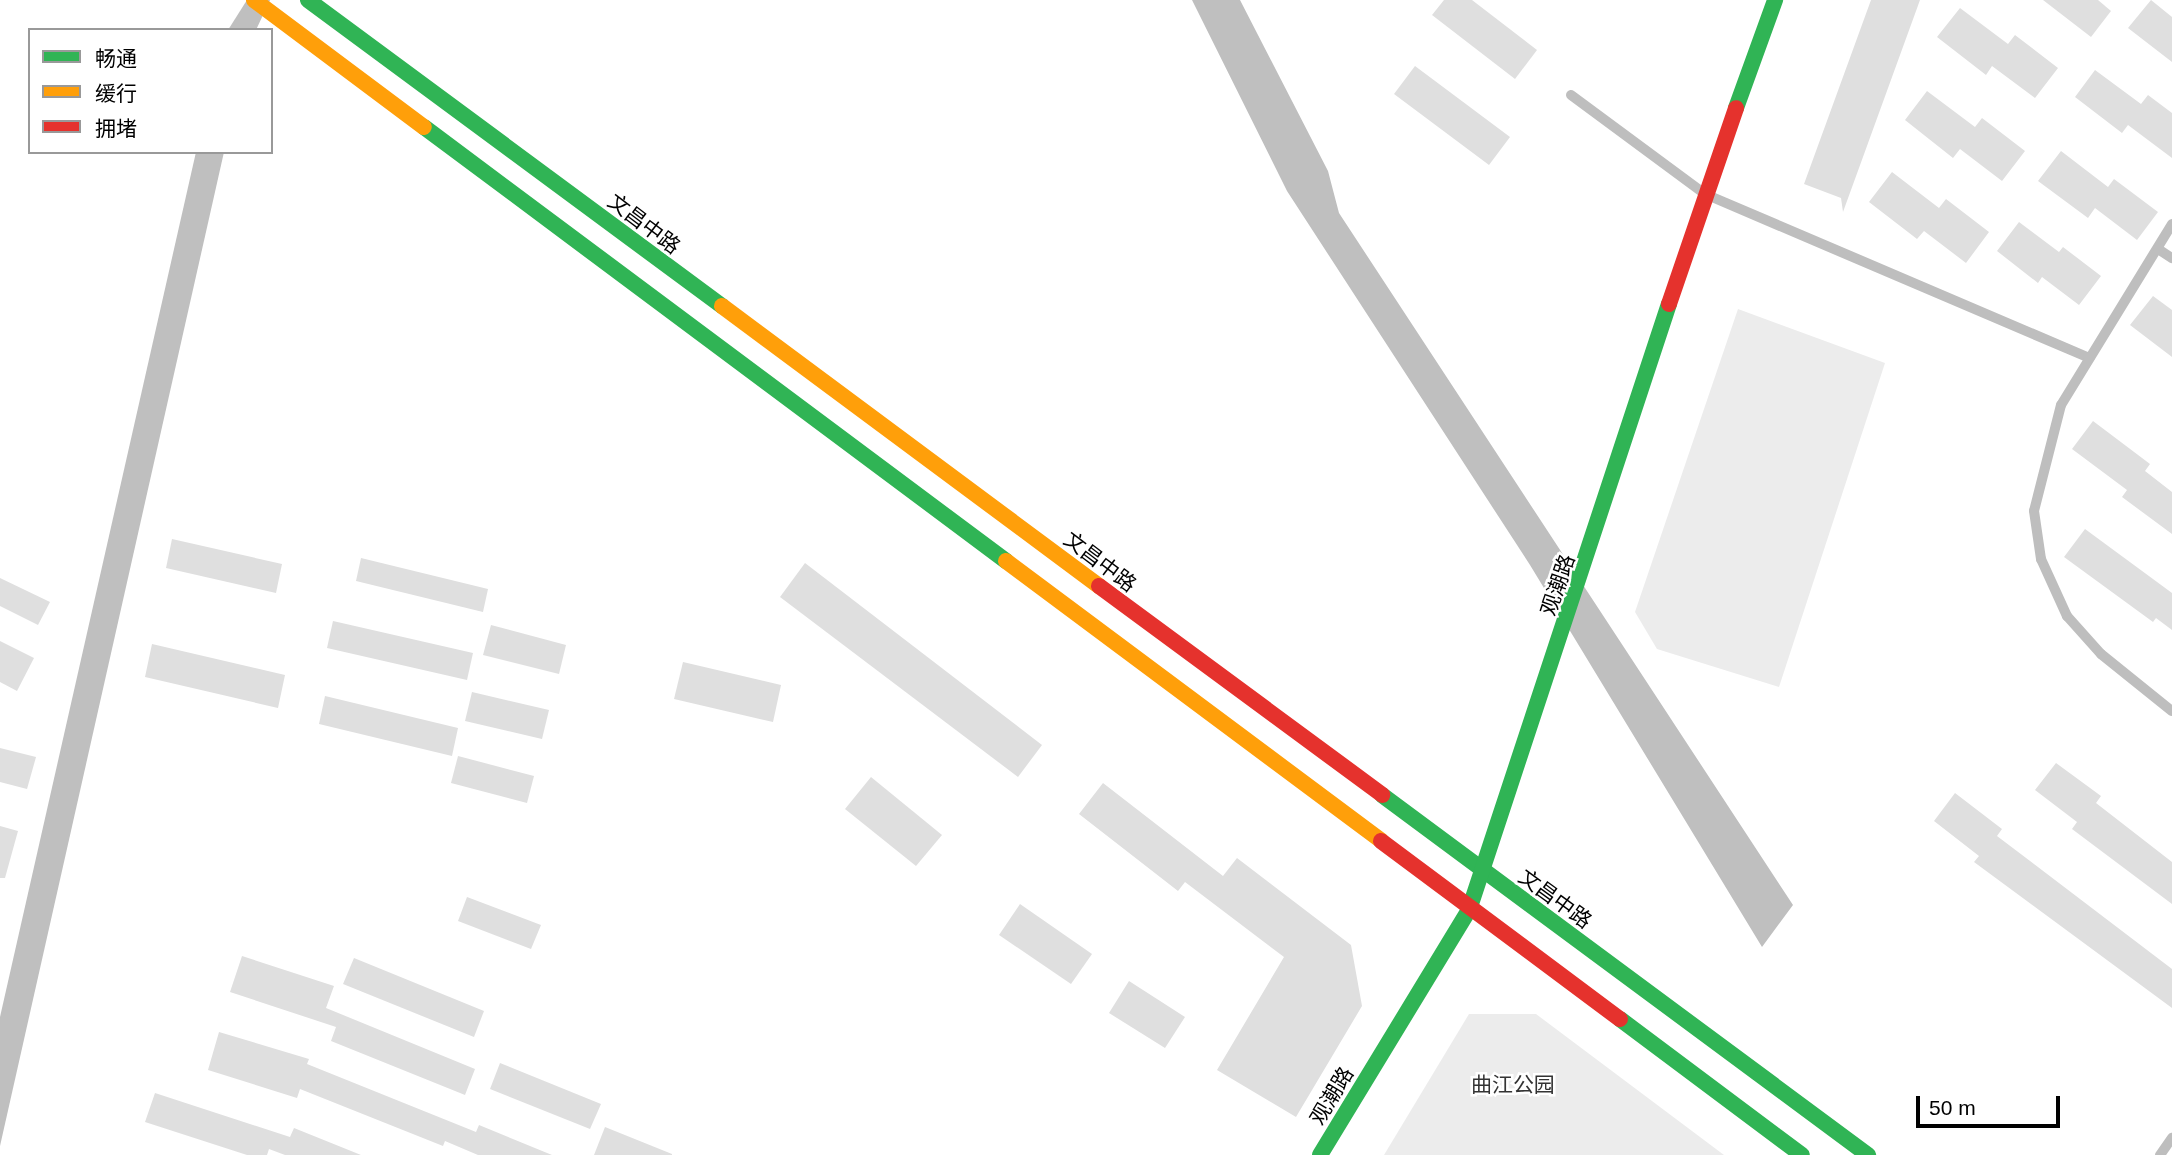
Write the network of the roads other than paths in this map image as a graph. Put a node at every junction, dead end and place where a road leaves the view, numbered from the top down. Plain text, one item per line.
1 (254, 0) edge
2 (308, 0) edge
3 (1776, 0) edge
4 (1571, 95) dead end
5 (1705, 194) junction
6 (2172, 224) edge
7 (2158, 249) junction
8 (2172, 258) edge
9 (2090, 358) junction
10 (2172, 711) edge
11 (1482, 872) junction
12 (1469, 910) junction
13 (2172, 1138) edge
14 (1320, 1155) edge
15 (1802, 1155) edge
16 (1868, 1155) edge
17 (2160, 1155) edge

1 - 12 main road
2 - 11 main road, 文昌中路
3 - 5 main road, 观潮路
4 - 5 lane
5 - 9 lane
5 - 11 main road, 观潮路
6 - 7 lane
7 - 8 lane
7 - 9 lane
9 - 10 lane
11 - 12 main road, 观潮路
11 - 16 main road, 文昌中路
12 - 14 main road, 观潮路
12 - 15 main road
13 - 17 lane

